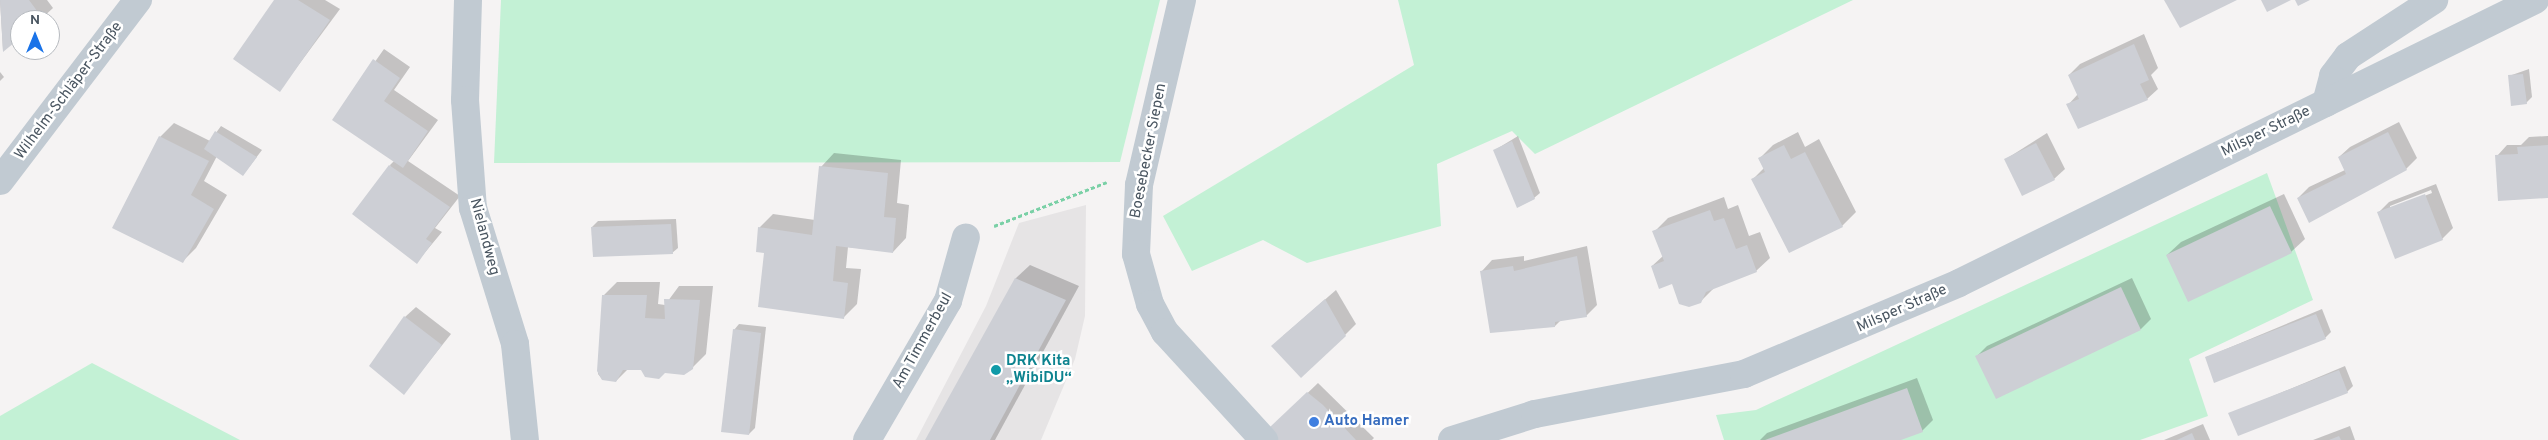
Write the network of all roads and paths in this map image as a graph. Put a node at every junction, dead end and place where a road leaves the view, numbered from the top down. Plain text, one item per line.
1 (138, 0) edge
2 (468, 0) edge
3 (1182, 0) edge
4 (2434, 0) edge
5 (2535, 0) edge
6 (2326, 103) junction
7 (1143, 168) junction
8 (0, 182) edge
9 (966, 237) joint
10 (524, 440) edge
11 (867, 440) edge
12 (1264, 440) edge
13 (1452, 440) edge

1 - 8 street, Wilhelm-Schläper-Straße
2 - 10 street, Nielandweg
3 - 7 street, Boesebecker Siepen
4 - 6 street, Milsper Straße
5 - 6 street, Milsper Straße
6 - 13 street, Milsper Straße
7 - 9 path
7 - 12 street, Boesebecker Siepen
9 - 11 street, Am Timmerbeul

